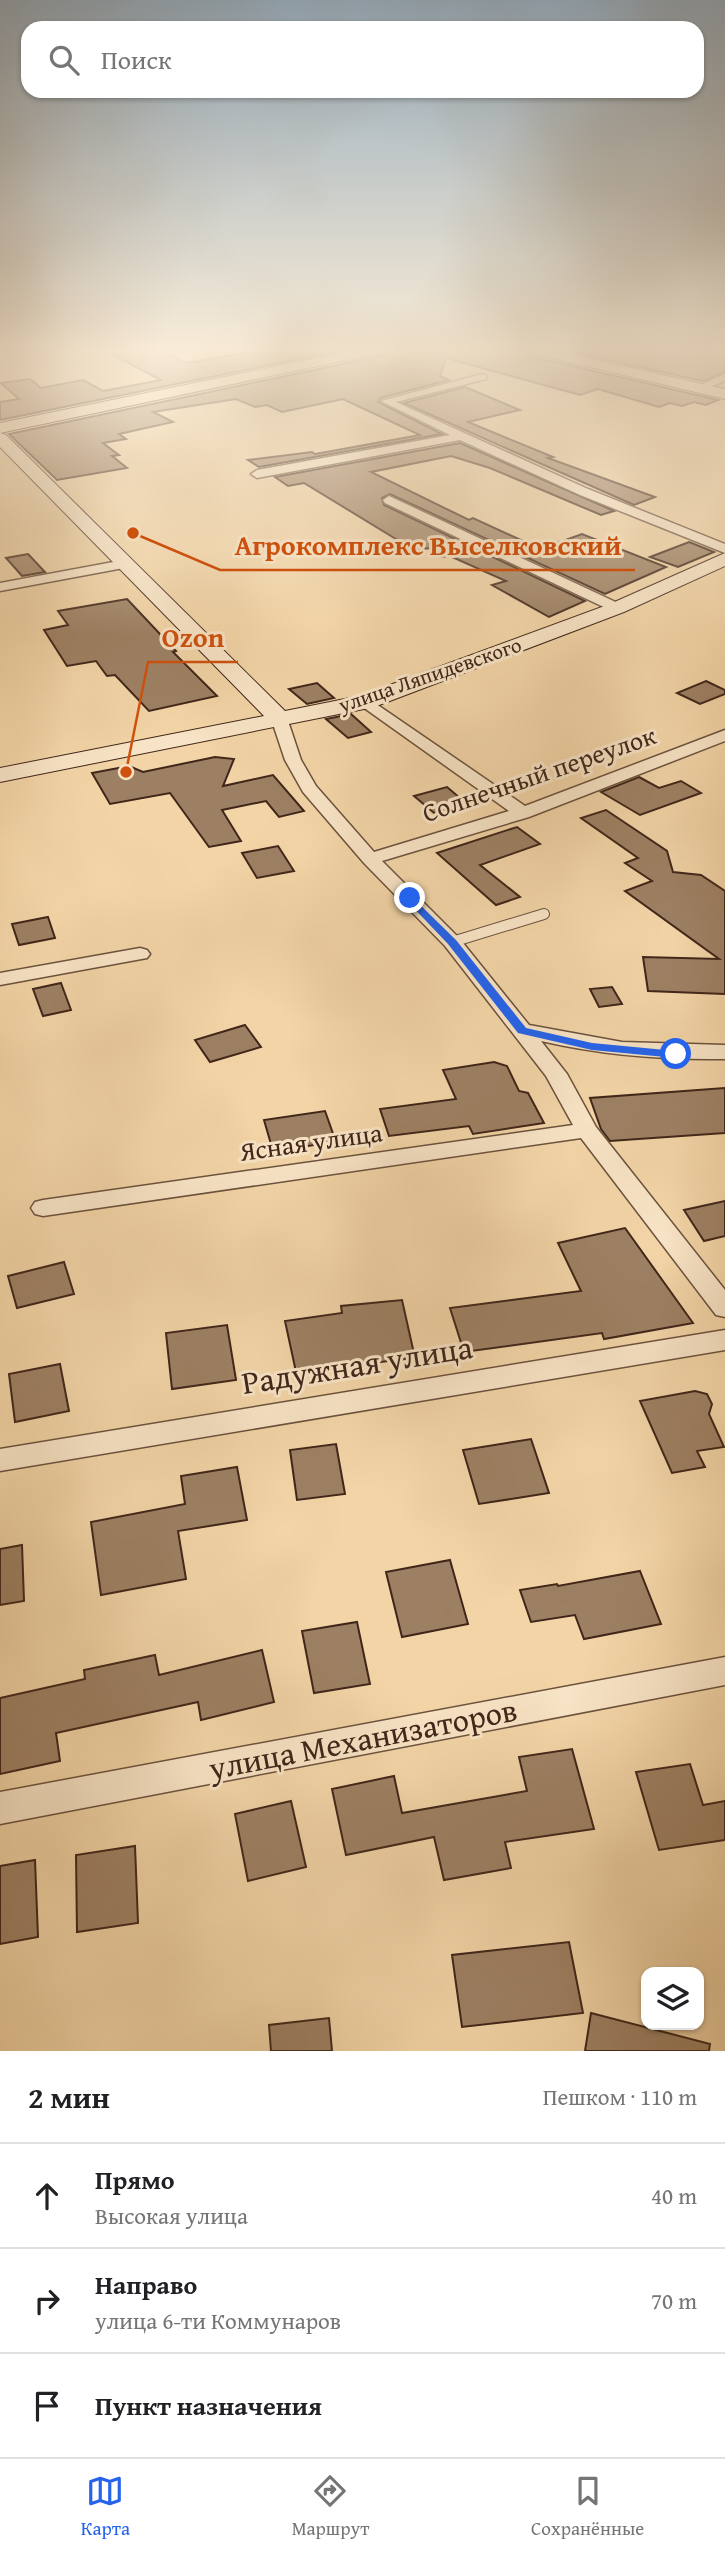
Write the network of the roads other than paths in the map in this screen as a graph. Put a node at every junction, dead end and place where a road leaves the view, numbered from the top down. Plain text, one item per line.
1 (7, 445) edge
2 (414, 445) edge
3 (480, 445) edge
4 (257, 474) dead end
5 (389, 500) dead end
6 (725, 549) edge
7 (725, 559) edge
8 (124, 564) junction
9 (0, 587) edge
10 (617, 608) junction
11 (366, 702) junction
12 (279, 718) junction
13 (725, 735) edge
14 (0, 775) edge
15 (523, 813) junction
16 (370, 859) junction
17 (544, 914) dead end
18 (452, 942) junction
19 (140, 954) dead end
20 (0, 979) edge
21 (522, 1030) junction
22 (725, 1052) edge
23 (586, 1130) junction
24 (43, 1208) dead end
25 (725, 1308) edge
26 (725, 1340) edge
27 (0, 1460) edge
28 (725, 1671) edge
29 (0, 1808) edge

1 - 8 main road
2 - 4 street
3 - 6 street
5 - 10 street
7 - 10 main road, улица Ляпидевского
8 - 9 street
8 - 12 main road
10 - 11 main road, улица Ляпидевского
11 - 12 main road, улица Ляпидевского
11 - 15 street
12 - 14 main road, улица Ляпидевского
12 - 16 street
13 - 15 street, Солнечный переулок
15 - 16 street, Солнечный переулок
16 - 18 street
17 - 18 lane
18 - 21 street
19 - 20 street
21 - 22 street
21 - 23 street
23 - 24 street, Ясная улица
23 - 25 street
26 - 27 street, Радужная улица
28 - 29 street, улица Механизаторов

